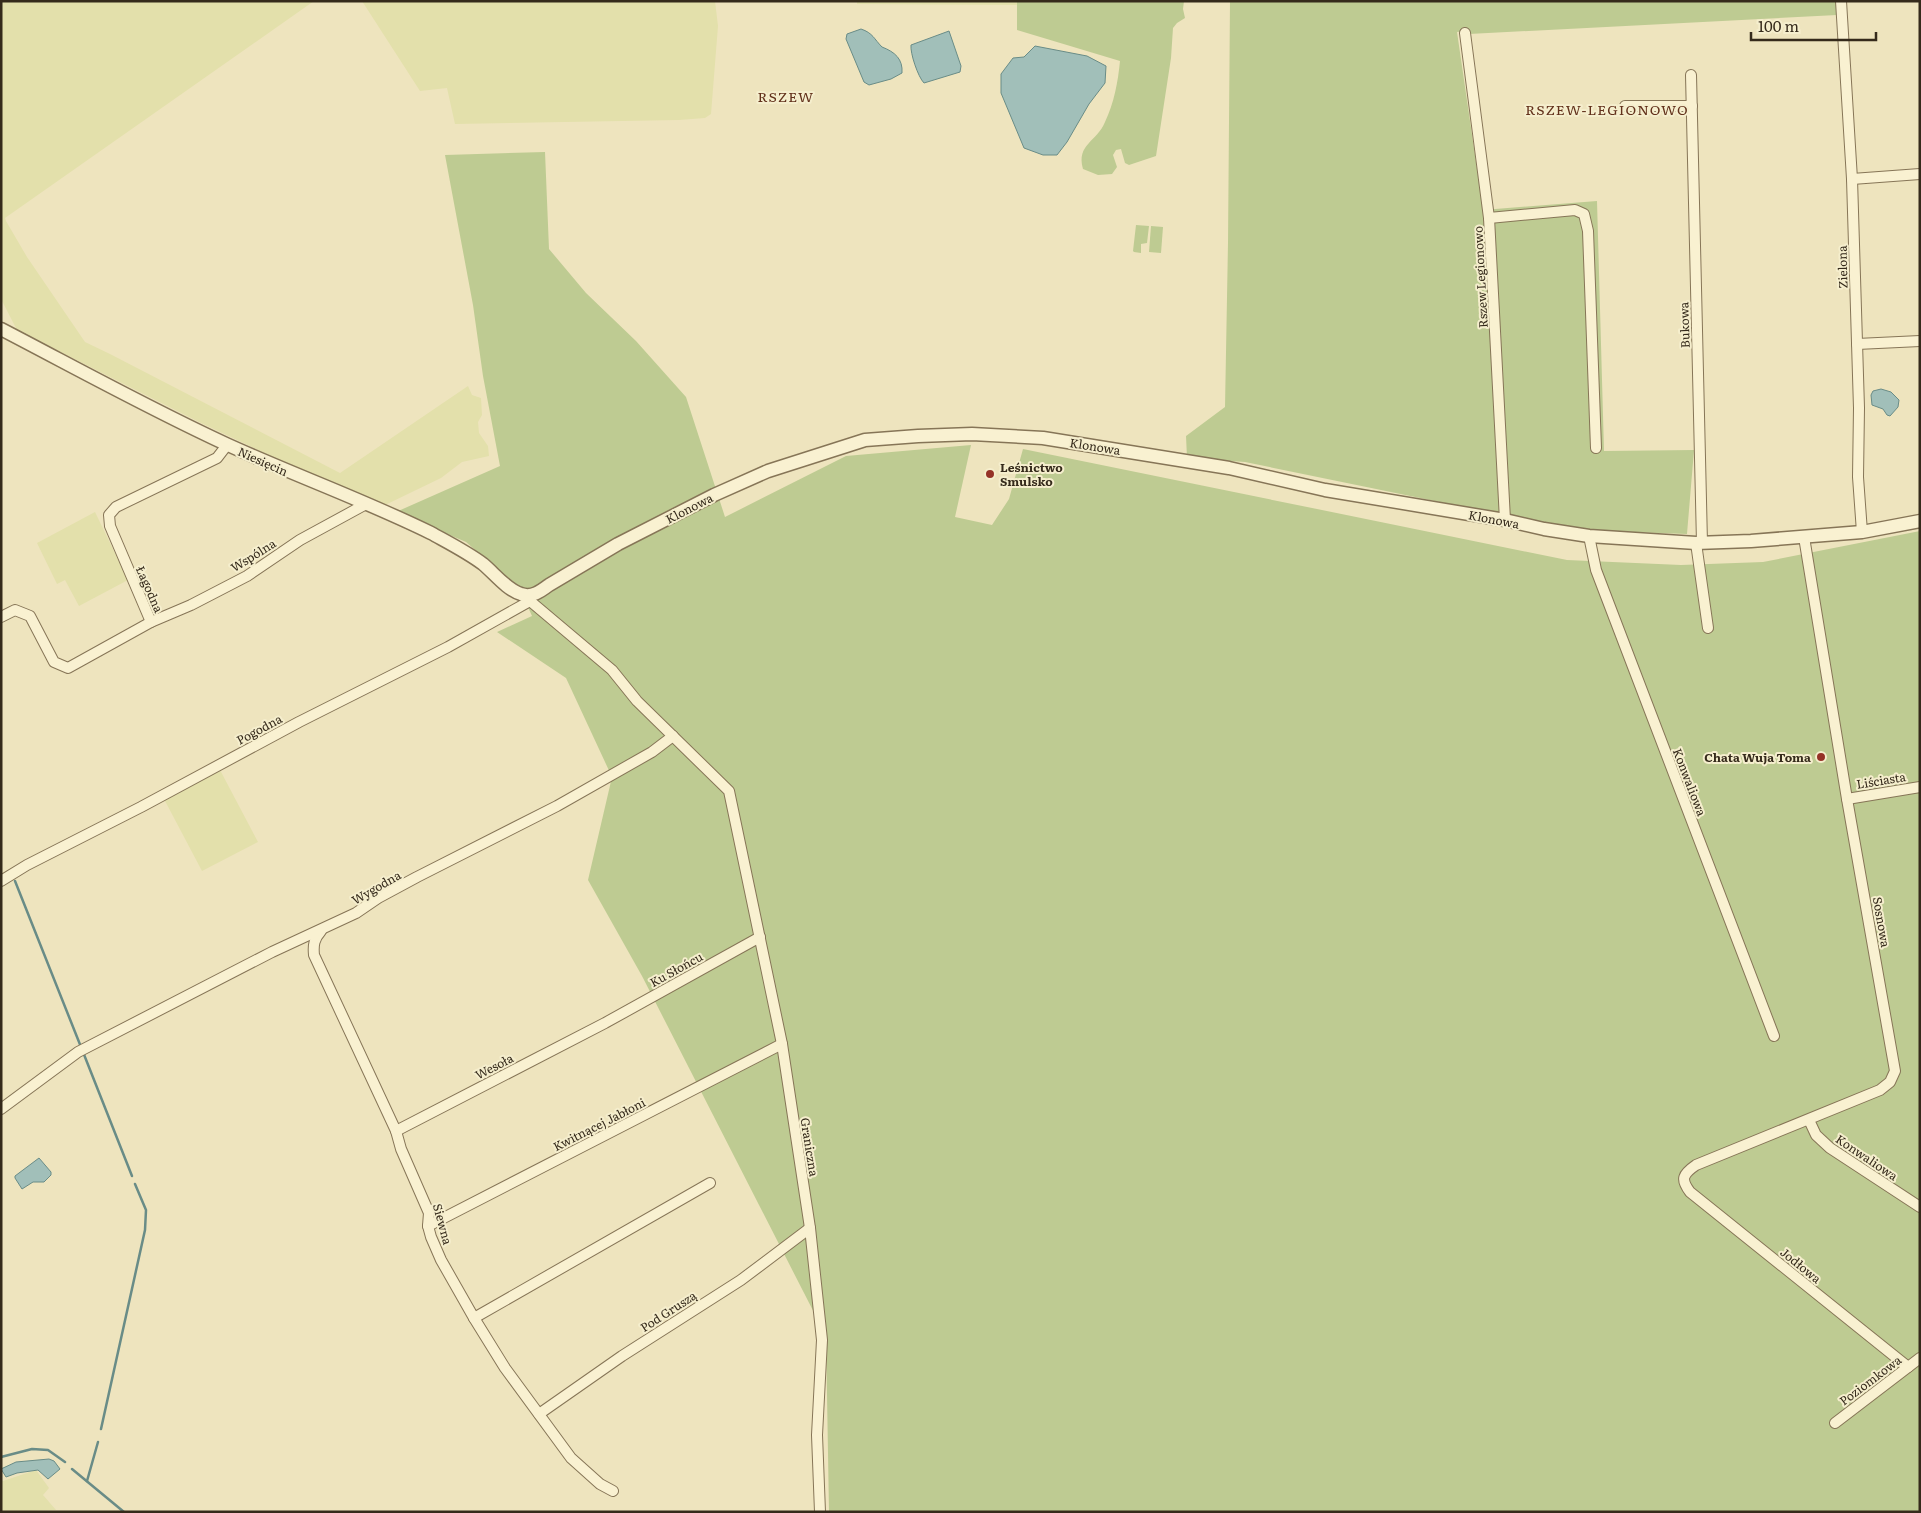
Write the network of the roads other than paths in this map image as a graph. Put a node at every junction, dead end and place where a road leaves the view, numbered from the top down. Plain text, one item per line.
1 (1842, 1) edge
2 (1465, 34) dead end
3 (1691, 75) dead end
4 (1625, 106) dead end
5 (1692, 106) junction
6 (1920, 174) edge
7 (1852, 179) junction
8 (1489, 218) junction
9 (1, 328) edge
10 (1920, 340) edge
11 (1856, 344) junction
12 (227, 445) junction
13 (1596, 448) dead end
14 (366, 504) junction
15 (1505, 520) junction
16 (1920, 521) edge
17 (1862, 532) junction
18 (1589, 536) junction
19 (1804, 537) junction
20 (1699, 543) junction
21 (526, 598) junction
22 (1, 617) edge
23 (151, 622) junction
24 (1708, 628) dead end
25 (672, 736) junction
26 (1920, 787) edge
27 (1847, 799) junction
28 (1, 881) edge
29 (321, 930) junction
30 (760, 937) junction
31 (604, 1023) joint
32 (1774, 1036) dead end
33 (782, 1044) junction
34 (1, 1109) edge
35 (1809, 1120) junction
36 (396, 1131) junction
37 (1683, 1179) joint
38 (710, 1183) dead end
39 (1920, 1207) edge
40 (428, 1226) junction
41 (810, 1228) junction
42 (474, 1318) junction
43 (1920, 1358) edge
44 (1908, 1367) junction
45 (539, 1414) junction
46 (1834, 1423) dead end
47 (613, 1491) dead end
48 (820, 1512) edge

1 - 7 street, Zielona
2 - 8 street, Rszew Legionowo
3 - 5 street, Bukowa
4 - 5 street
5 - 20 street, Bukowa
6 - 7 street
7 - 11 street, Zielona
8 - 13 street
8 - 15 street, Rszew Legionowo
9 - 12 street, Niesięcin
10 - 11 street
11 - 17 street, Zielona
12 - 14 street, Niesięcin
12 - 23 street, Łagodna
14 - 21 street, Niesięcin
14 - 23 street, Wspólna
15 - 18 street, Klonowa
15 - 21 street, Klonowa
16 - 17 street, Klonowa
17 - 19 street, Klonowa
18 - 20 street, Klonowa
18 - 32 street, Konwaliowa
19 - 20 street, Klonowa
19 - 27 street, Sosnowa
20 - 24 street
21 - 25 street
21 - 28 street, Pogodna
22 - 23 street, Łagodna
25 - 29 street, Wygodna
25 - 30 street, Graniczna
26 - 27 street, Liściasta
27 - 35 street, Sosnowa
29 - 34 street, Wygodna
29 - 36 street, Siewna
30 - 31 street, Ku Słońcu
30 - 33 street, Graniczna
31 - 36 street, Wesoła
33 - 40 street, Kwitnącej Jabłoni
33 - 41 street, Graniczna
35 - 37 street, Sosnowa
35 - 39 street, Konwaliowa
36 - 40 street, Siewna
37 - 44 street, Jodłowa
38 - 42 street
40 - 42 street, Siewna
41 - 45 street, Pod Gruszą
41 - 48 street, Graniczna
42 - 45 street, Siewna
43 - 44 street, Poziomkowa
44 - 46 street, Poziomkowa
45 - 47 street, Siewna

